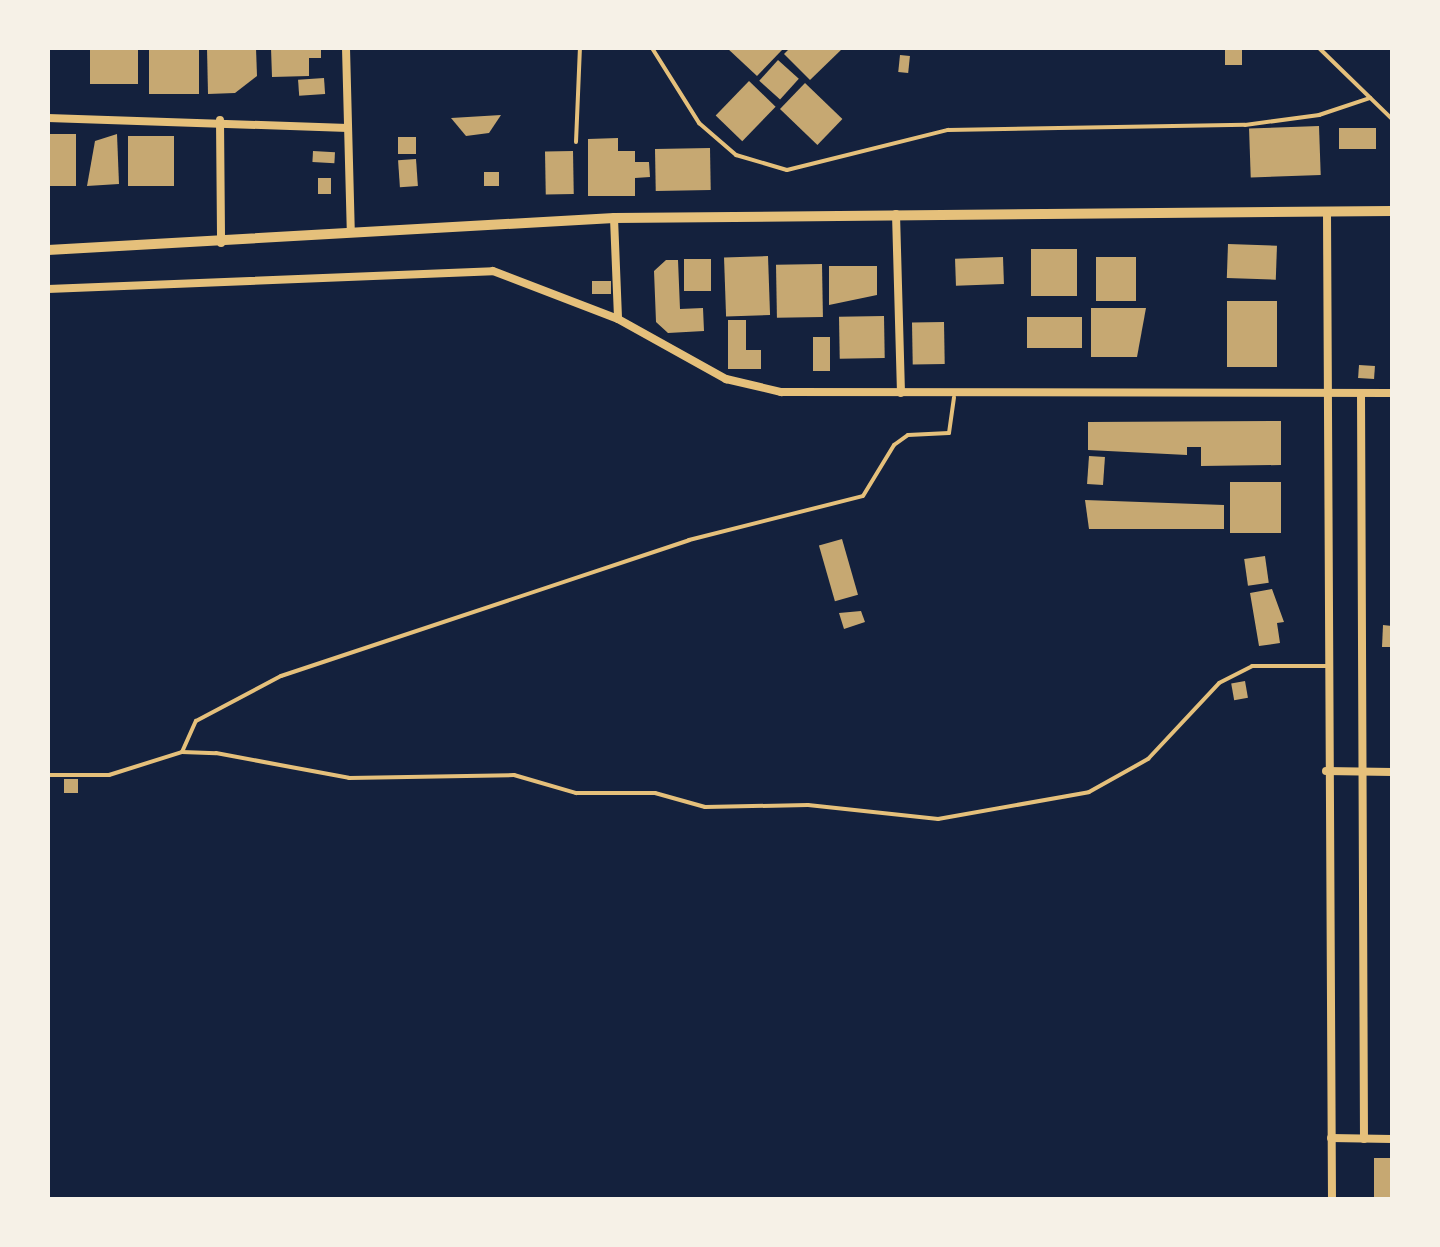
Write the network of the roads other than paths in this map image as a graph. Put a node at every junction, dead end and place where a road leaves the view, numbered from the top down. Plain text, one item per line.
1 (346, 48) edge
2 (580, 48) edge
3 (652, 48) edge
4 (1319, 48) edge
5 (1370, 98) junction
6 (48, 118) edge
7 (1392, 119) edge
8 (220, 120) junction
9 (348, 128) junction
10 (576, 142) dead end
11 (1392, 211) edge
12 (1327, 213) junction
13 (896, 214) junction
14 (614, 218) junction
15 (351, 233) junction
16 (221, 244) junction
17 (48, 250) edge
18 (48, 289) edge
19 (618, 319) junction
20 (901, 393) junction
21 (1327, 393) junction
22 (1361, 393) junction
23 (1392, 393) edge
24 (954, 397) junction
25 (1327, 666) junction
26 (182, 752) junction
27 (1326, 771) junction
28 (1360, 771) junction
29 (1392, 772) edge
30 (48, 775) edge
31 (1331, 1138) junction
32 (1364, 1139) junction
33 (1392, 1139) edge
34 (1332, 1199) edge

1 - 9 street
2 - 10 lane
3 - 5 lane
4 - 5 lane
5 - 7 lane
6 - 8 street
8 - 9 street
8 - 16 street
9 - 15 street
11 - 12 street
12 - 13 street
12 - 21 street
13 - 14 street
13 - 20 street
14 - 15 street
14 - 19 street
15 - 16 street
16 - 17 street
18 - 19 street
19 - 20 street
20 - 24 street
21 - 22 street
21 - 24 street
21 - 25 street
22 - 23 street
22 - 28 street
24 - 26 lane
25 - 26 lane
25 - 27 street
26 - 30 lane
27 - 28 street
27 - 31 street
28 - 29 street
28 - 32 street
31 - 32 street
31 - 34 street
32 - 33 street

